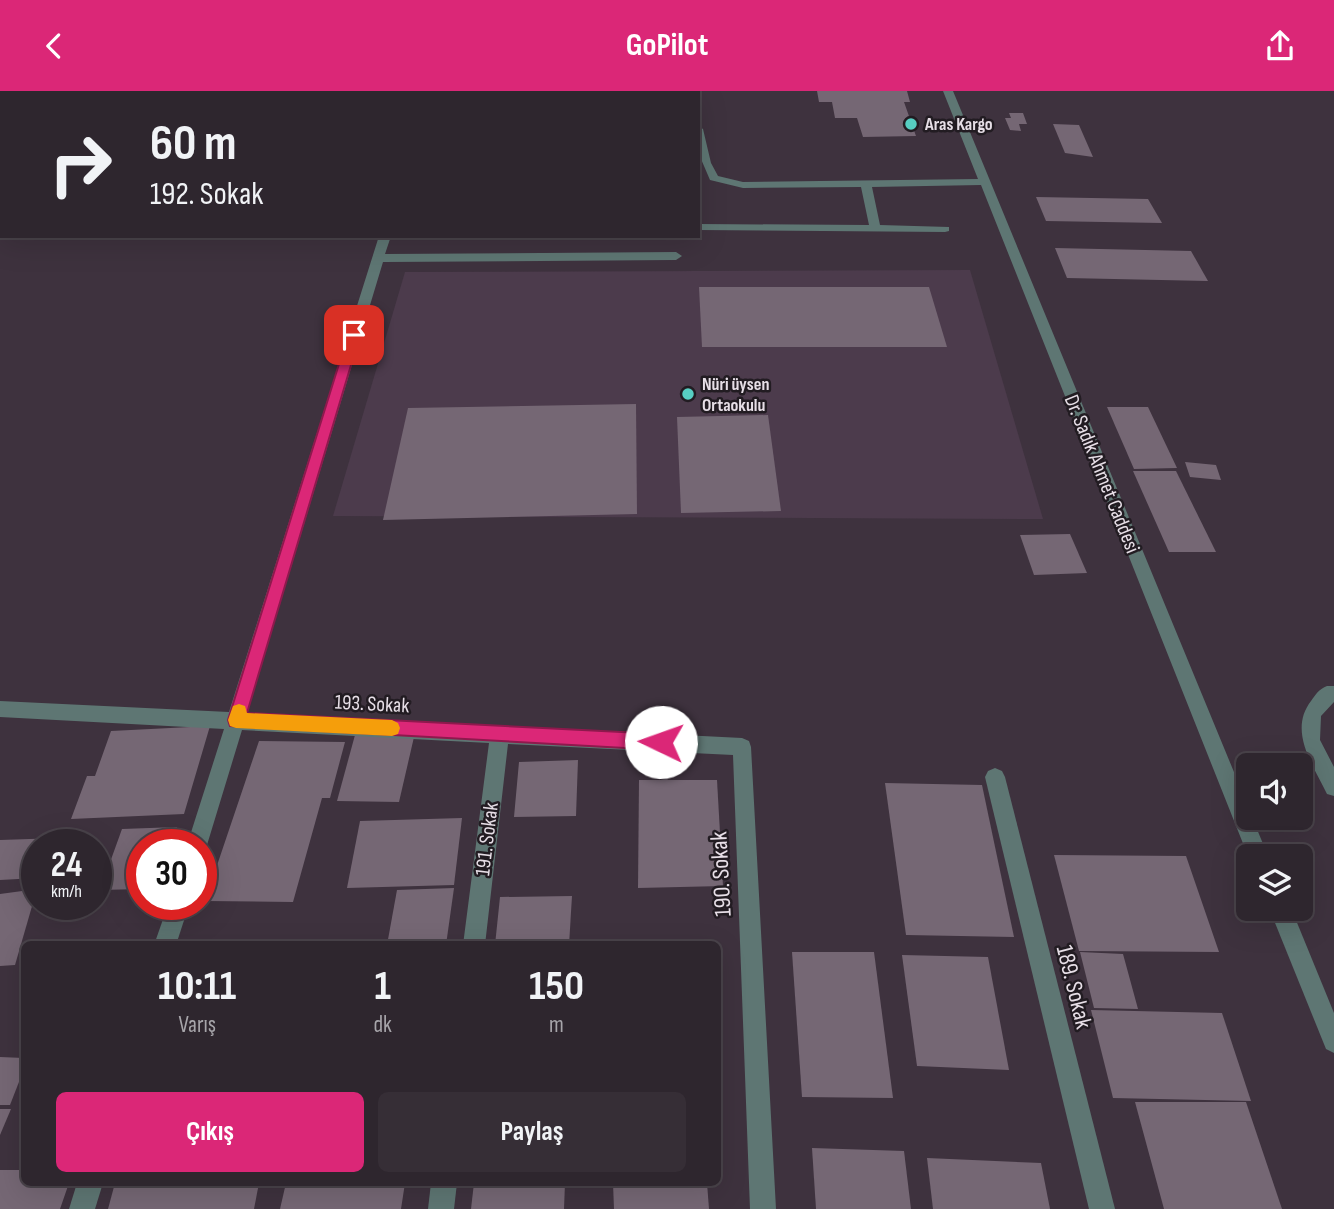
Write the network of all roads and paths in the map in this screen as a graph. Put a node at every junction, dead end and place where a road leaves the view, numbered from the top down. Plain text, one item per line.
1 (948, 91) edge
2 (700, 138) edge
3 (700, 178) edge
4 (714, 178) junction
5 (985, 182) junction
6 (866, 184) junction
7 (700, 227) edge
8 (875, 227) junction
9 (945, 229) dead end
10 (384, 238) edge
11 (676, 256) dead end
12 (378, 258) junction
13 (1334, 694) edge
14 (0, 709) edge
15 (236, 720) junction
16 (500, 733) junction
17 (742, 747) joint
18 (995, 777) dead end
19 (1334, 787) edge
20 (202, 829) edge
21 (1253, 844) edge
22 (173, 920) edge
23 (1285, 921) edge
24 (166, 941) edge
25 (474, 941) edge
26 (1334, 1041) edge
27 (89, 1186) edge
28 (444, 1186) edge
29 (82, 1209) edge
30 (441, 1209) edge
31 (763, 1209) edge
32 (1102, 1209) edge

1 - 5 street, Dr. Sadık Ahmet Caddesi
2 - 4 street
3 - 4 street
4 - 6 street
5 - 6 street
5 - 21 street, Dr. Sadık Ahmet Caddesi
6 - 8 street
7 - 8 street
8 - 9 street
10 - 12 street
11 - 12 street
12 - 15 street
13 - 19 street
14 - 15 street, 193. Sokak
15 - 16 street, 193. Sokak
15 - 20 street
16 - 17 street, 193. Sokak
16 - 25 street, 191. Sokak
17 - 31 street, 190. Sokak
18 - 32 street, 189. Sokak
22 - 24 street
23 - 26 street
27 - 29 street
28 - 30 street

